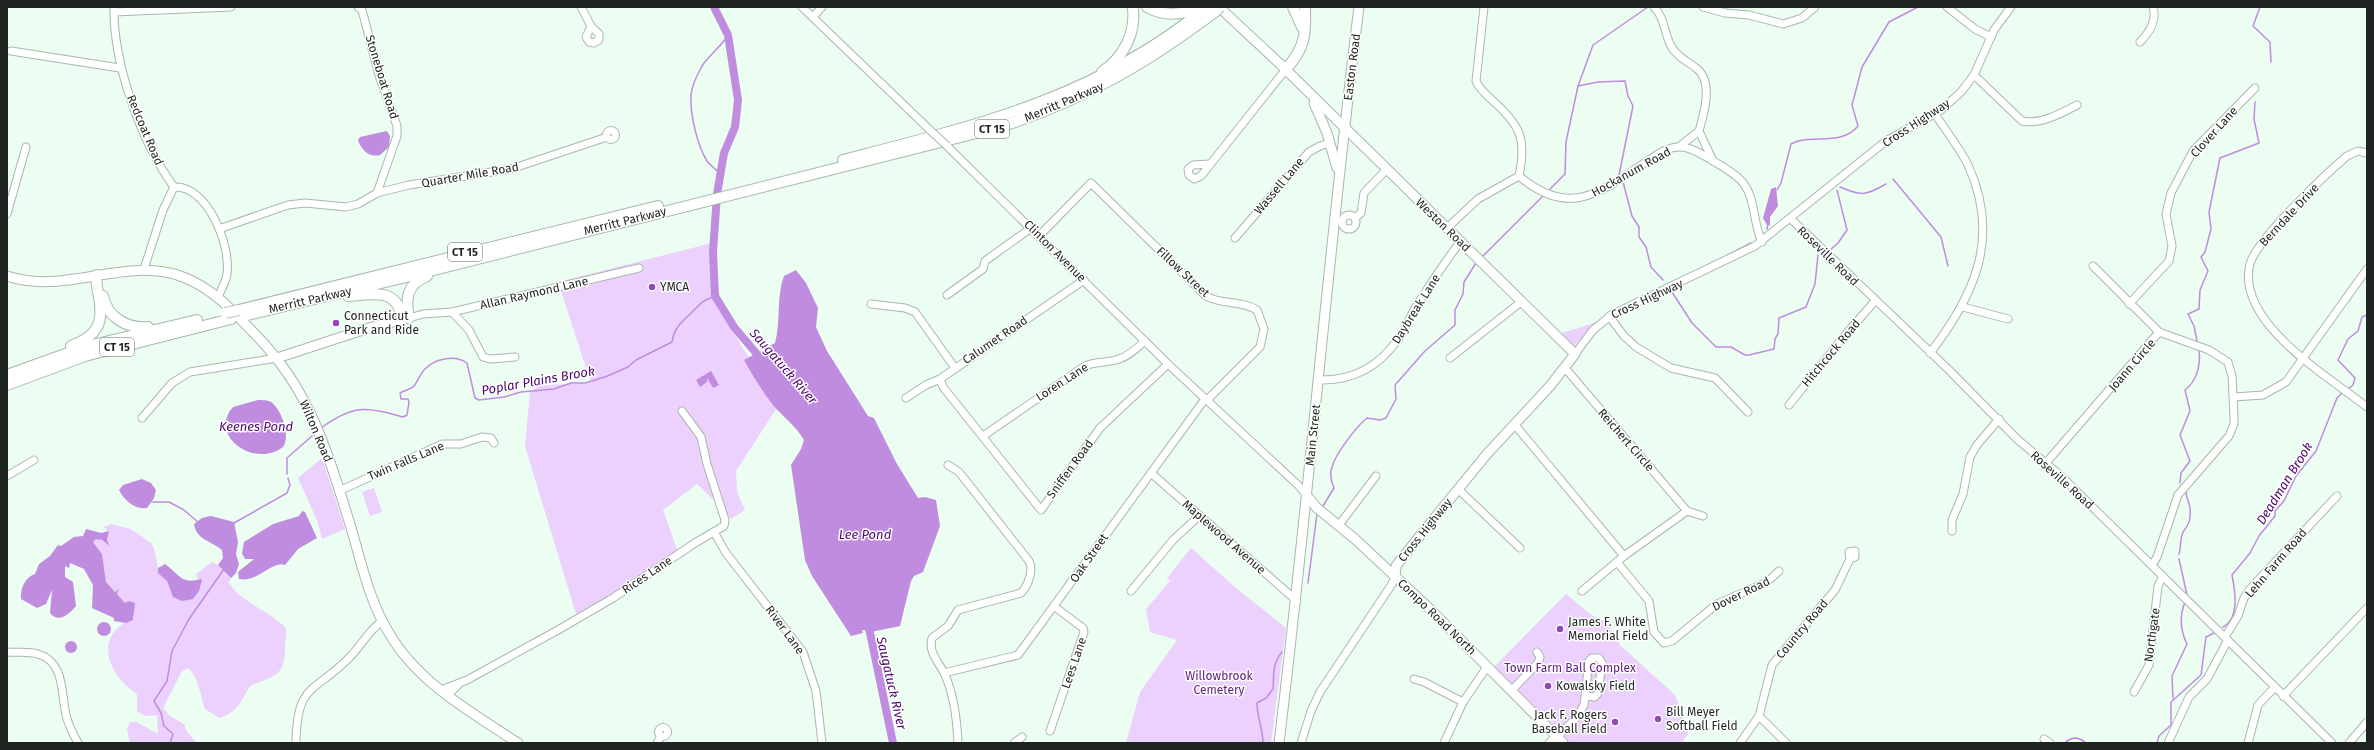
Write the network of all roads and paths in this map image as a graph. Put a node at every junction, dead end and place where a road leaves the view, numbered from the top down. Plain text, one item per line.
1 (231, 7) edge
2 (580, 7) edge
3 (802, 7) edge
4 (822, 7) edge
5 (1133, 7) edge
6 (1147, 7) edge
7 (1203, 7) edge
8 (1293, 7) edge
9 (1305, 7) edge
10 (1359, 7) edge
11 (1484, 7) edge
12 (1703, 7) edge
13 (1815, 7) edge
14 (1947, 7) edge
15 (2011, 7) edge
16 (2154, 7) edge
17 (361, 8) edge
18 (1215, 8) edge
19 (1657, 8) edge
20 (114, 10) edge
21 (813, 17) junction
22 (591, 26) dead end
23 (1991, 37) junction
24 (1303, 42) junction
25 (2140, 42) dead end
26 (11, 51) dead end
27 (120, 68) junction
28 (1286, 70) junction
29 (1974, 74) junction
30 (2255, 88) dead end
31 (1311, 97) junction
32 (1044, 103) junction
33 (2077, 105) dead end
34 (1936, 114) junction
35 (1345, 128) junction
36 (1699, 131) junction
37 (607, 137) dead end
38 (1330, 143) junction
39 (1680, 146) junction
40 (26, 147) dead end
41 (2367, 153) edge
42 (1713, 161) junction
43 (1209, 164) dead end
44 (1387, 169) junction
45 (1339, 173) junction
46 (1519, 176) junction
47 (174, 187) junction
48 (744, 188) junction
49 (377, 193) junction
50 (693, 201) junction
51 (7, 214) edge
52 (1355, 218) dead end
53 (1791, 219) junction
54 (1031, 228) junction
55 (1447, 228) junction
56 (220, 229) junction
57 (1039, 236) junction
58 (1235, 238) dead end
59 (1460, 242) junction
60 (1762, 242) junction
61 (514, 250) junction
62 (2093, 266) dead end
63 (639, 268) dead end
64 (144, 269) junction
65 (2367, 269) edge
66 (97, 275) junction
67 (7, 276) edge
68 (1084, 280) junction
69 (947, 295) dead end
70 (218, 297) junction
71 (1875, 301) junction
72 (1521, 302) junction
73 (298, 303) junction
74 (871, 304) dead end
75 (2129, 304) junction
76 (1963, 307) junction
77 (452, 312) junction
78 (241, 313) junction
79 (228, 316) junction
80 (1609, 316) junction
81 (406, 318) junction
82 (2008, 319) dead end
83 (195, 321) junction
84 (2160, 332) junction
85 (1145, 341) junction
86 (1930, 353) junction
87 (1575, 354) junction
88 (515, 356) dead end
89 (277, 358) junction
90 (1450, 358) dead end
91 (2303, 359) junction
92 (1168, 364) junction
93 (955, 368) junction
94 (1565, 368) junction
95 (7, 374) edge
96 (940, 379) junction
97 (1318, 380) junction
98 (7, 385) edge
99 (2234, 397) junction
100 (906, 398) dead end
101 (1206, 400) junction
102 (1789, 405) dead end
103 (2367, 407) edge
104 (682, 411) dead end
105 (1748, 412) dead end
106 (142, 418) dead end
107 (1999, 419) junction
108 (1515, 425) junction
109 (983, 436) junction
110 (494, 443) dead end
111 (34, 460) dead end
112 (2045, 464) junction
113 (948, 465) dead end
114 (1151, 473) junction
115 (7, 476) edge
116 (1376, 476) dead end
117 (1458, 489) junction
118 (340, 491) junction
119 (1307, 496) junction
120 (2338, 496) dead end
121 (1687, 511) junction
122 (1198, 516) junction
123 (1703, 516) dead end
124 (1339, 525) junction
125 (1952, 531) dead end
126 (714, 532) junction
127 (1520, 548) dead end
128 (1624, 556) junction
129 (1850, 559) dead end
130 (1617, 562) junction
131 (2152, 565) junction
132 (1780, 571) dead end
133 (1395, 576) junction
134 (2163, 576) junction
135 (1131, 591) dead end
136 (1582, 591) dead end
137 (1297, 601) junction
138 (1055, 607) junction
139 (2367, 608) edge
140 (382, 621) junction
141 (2227, 639) junction
142 (7, 652) edge
143 (1537, 652) dead end
144 (1487, 667) junction
145 (944, 673) junction
146 (1414, 679) dead end
147 (2274, 688) junction
148 (1511, 691) junction
149 (2134, 692) dead end
150 (445, 693) junction
151 (1585, 696) junction
152 (2283, 696) junction
153 (1463, 702) junction
154 (1759, 716) junction
155 (2367, 722) edge
156 (1050, 731) dead end
157 (660, 736) dead end
158 (1022, 737) dead end
159 (1559, 739) edge
160 (78, 743) edge
161 (296, 743) edge
162 (518, 743) edge
163 (657, 743) edge
164 (822, 743) edge
165 (958, 743) edge
166 (1014, 743) edge
167 (1279, 743) edge
168 (1301, 743) edge
169 (1444, 743) edge
170 (1550, 743) edge
171 (1740, 743) edge
172 (1786, 743) edge
173 (2168, 743) edge
174 (2248, 743) edge
175 (2332, 743) edge
176 (2349, 743) edge

1 - 20 street
2 - 22 street
3 - 21 street, Clinton Avenue
4 - 21 street
5 - 32 highway
6 - 7 highway
8 - 24 highway
9 - 24 highway
10 - 35 main road, Easton Road
11 - 46 street
12 - 13 street
14 - 23 street
15 - 23 street, Cross Highway
16 - 25 street
17 - 49 street, Stoneboat Road
18 - 28 main road, Weston Road
18 - 32 highway, Merritt Parkway / CT 15
18 - 48 highway, Merritt Parkway / CT 15
19 - 36 street
20 - 27 street, Redcoat Road
21 - 54 street, Clinton Avenue, bridge
23 - 29 street, Cross Highway
24 - 28 highway
26 - 27 street
27 - 47 street, Redcoat Road
28 - 31 main road, Weston Road
28 - 43 street
29 - 33 street
29 - 34 street, Cross Highway
30 - 75 street, Clover Lane
31 - 35 main road, Weston Road
31 - 38 main road, Weston Road
32 - 48 highway, Merritt Parkway / CT 15
34 - 53 street, Cross Highway
34 - 76 street
35 - 44 main road, Weston Road
35 - 45 main road, Main Street
36 - 39 street
36 - 42 street
37 - 49 street, Quarter Mile Road
38 - 45 main road, Weston Road
38 - 58 street, Wassell Lane
39 - 42 street, Hockanum Road
39 - 46 street, Hockanum Road
40 - 51 street
41 - 91 street, Berndale Drive
42 - 60 street, Hockanum Road
44 - 52 street
44 - 55 main road, Weston Road
45 - 97 main road, Main Street
46 - 55 street
47 - 56 street
47 - 64 street
48 - 50 highway, Merritt Parkway / CT 15
49 - 56 street
50 - 61 highway, Merritt Parkway / CT 15
50 - 78 highway, Merritt Parkway / CT 15
53 - 60 street, Cross Highway
53 - 71 street, Roseville Road
54 - 57 street, Clinton Avenue
54 - 69 street
55 - 59 main road, Weston Road
56 - 70 street
57 - 68 street, Clinton Avenue
57 - 101 street, Fillow Street
59 - 72 main road, Weston Road
59 - 97 street, Daybreak Lane
60 - 80 street, Cross Highway
61 - 73 highway, Merritt Parkway / CT 15
61 - 81 highway
62 - 75 street
63 - 77 street, Allan Raymond Lane
64 - 66 main road, Wilton Road
64 - 70 main road, Wilton Road
65 - 91 street
66 - 67 main road, Wilton Road
66 - 83 highway
66 - 95 highway
68 - 85 street, Clinton Avenue
68 - 93 street, Calumet Road
70 - 89 main road, Wilton Road
71 - 86 street, Roseville Road
71 - 102 street, Hitchcock Road
72 - 87 main road, Weston Road
72 - 90 street
73 - 78 highway, Merritt Parkway / CT 15
73 - 81 highway
74 - 93 street
75 - 84 street
76 - 82 street
76 - 86 street
77 - 81 street, Allan Raymond Lane
77 - 88 street
78 - 79 highway, Merritt Parkway / CT 15, bridge
79 - 83 highway, Merritt Parkway / CT 15
79 - 98 highway, Merritt Parkway / CT 15
80 - 87 street, Cross Highway
80 - 105 street
81 - 89 main road, Allan Raymond Lane
83 - 95 highway, Merritt Parkway / CT 15
84 - 99 street, Joann Circle
84 - 112 street, Joann Circle
85 - 92 street, Clinton Avenue
85 - 109 street, Loren Lane
86 - 107 street, Roseville Road
87 - 94 main road, Cross Highway
89 - 106 street
89 - 118 main road, Wilton Road
91 - 99 street
91 - 103 street, Berndale Drive
92 - 101 street, Clinton Avenue
92 - 109 street, Sniffen Road
93 - 96 street, Calumet Road
94 - 108 main road, Cross Highway
94 - 121 street, Reichert Circle
96 - 100 street, Calumet Road
96 - 109 street, Sniffen Road
97 - 119 main road, Main Street
99 - 131 street, Joann Circle
101 - 114 street, Oak Street
101 - 119 street, Clinton Avenue
104 - 126 street, Rices Lane
107 - 112 street, Roseville Road
107 - 125 street
108 - 117 main road, Cross Highway
108 - 128 street
110 - 118 street, Twin Falls Lane
111 - 115 street
112 - 131 street, Roseville Road
113 - 145 street
114 - 122 street, Maplewood Avenue
114 - 138 street, Oak Street
116 - 124 street
117 - 127 street
117 - 133 main road, Cross Highway
118 - 140 main road, Wilton Road
119 - 124 main road, Compo Road North
119 - 137 main road, Main Street
120 - 141 street, Lehn Farm Road
121 - 123 street
121 - 128 street
122 - 135 street
122 - 137 street, Maplewood Avenue
124 - 133 main road, Compo Road North
126 - 150 street, Rices Lane
126 - 164 street, River Lane
128 - 130 street
129 - 154 street, Country Road
130 - 132 street, Dover Road
130 - 136 street
131 - 134 street, Roseville Road
133 - 144 main road, Compo Road North
133 - 168 street, Cross Highway
134 - 141 street, Roseville Road
134 - 149 street, Northgate
137 - 167 main road, Main Street
138 - 145 street, Oak Street
138 - 156 street, Lees Lane
139 - 152 street
140 - 150 main road, Wilton Road
140 - 161 street
141 - 147 street, Roseville Road
141 - 173 street, Lehn Farm Road
142 - 160 street
143 - 148 street
144 - 148 main road, Compo Road North
144 - 153 street
145 - 165 street
146 - 153 street
147 - 152 street, Roseville Road
147 - 174 street
148 - 159 main road, Compo Road North
150 - 162 main road, Wilton Road
151 - 151 street
151 - 159 street
152 - 175 street, Roseville Road
153 - 169 street
154 - 171 street, Country Road
154 - 172 street
155 - 176 street
157 - 163 street
158 - 166 street
159 - 170 street

